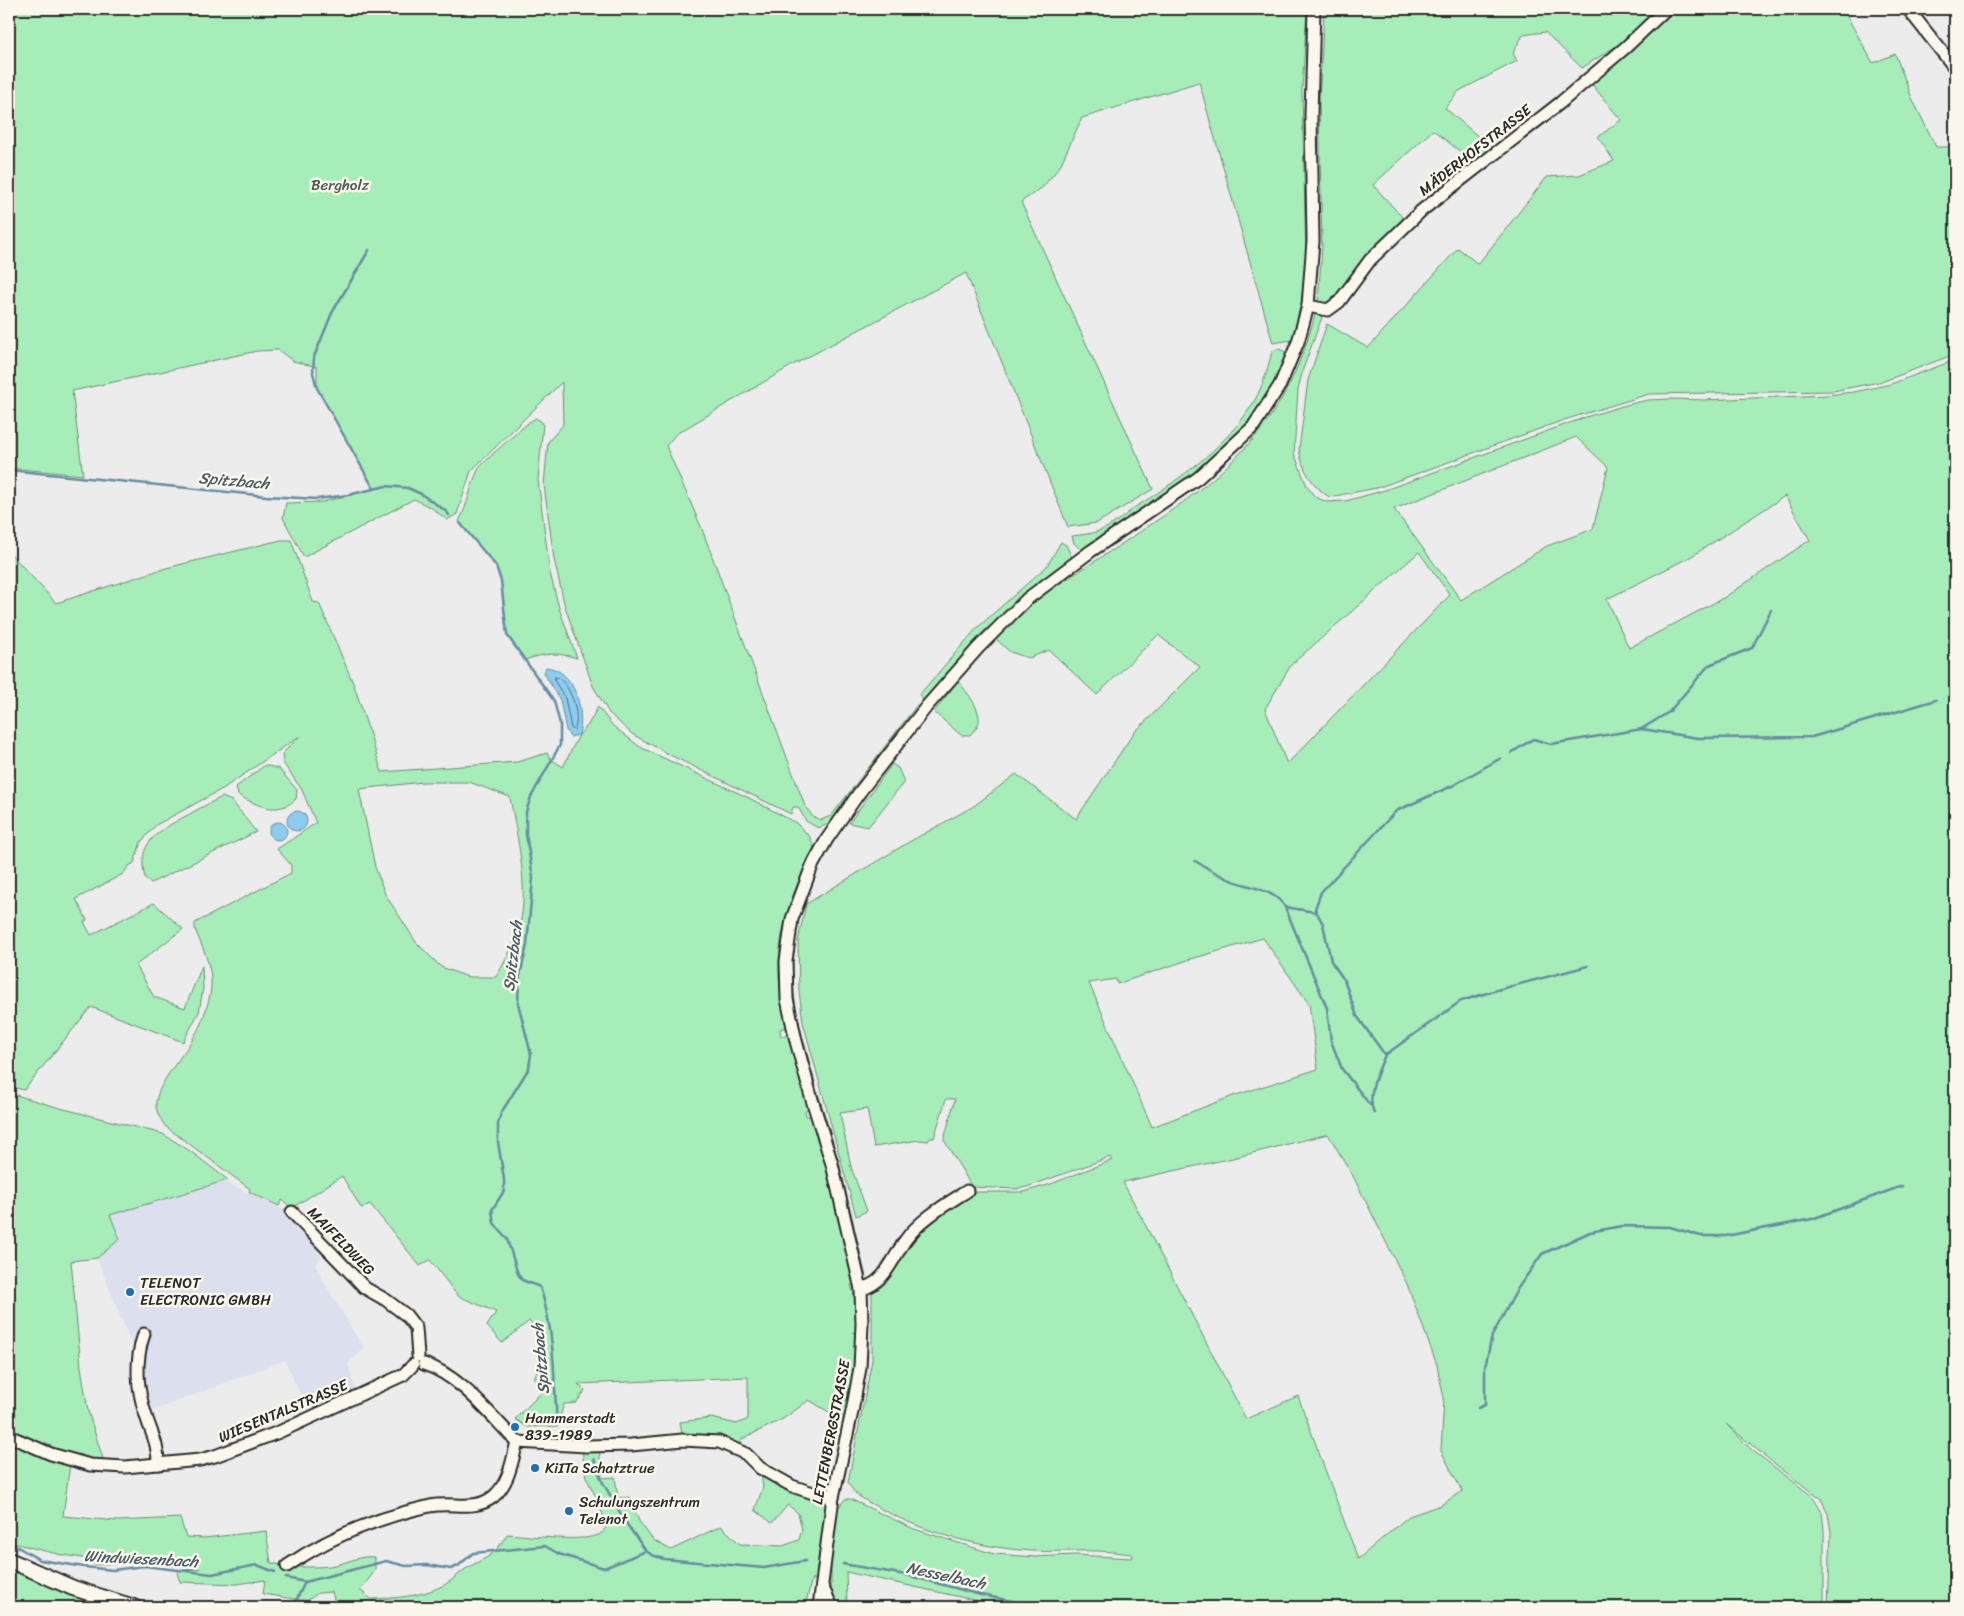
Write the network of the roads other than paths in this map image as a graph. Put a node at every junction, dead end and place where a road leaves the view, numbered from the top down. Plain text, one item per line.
1 (1314, 9) edge
2 (1666, 9) edge
3 (1908, 9) edge
4 (1955, 68) edge
5 (1308, 306) junction
6 (967, 1191) dead end
7 (292, 1212) dead end
8 (861, 1289) junction
9 (144, 1334) dead end
10 (418, 1362) junction
11 (9, 1436) edge
12 (517, 1442) junction
13 (158, 1464) junction
14 (833, 1496) junction
15 (9, 1560) edge
16 (287, 1566) dead end
17 (821, 1584) junction
18 (134, 1607) edge
19 (819, 1607) edge
20 (832, 1607) edge

1 - 5 street, LETTENBERGSTRASSE
2 - 5 street, MÄDERHOFSTRASSE
3 - 4 street
5 - 8 street, LETTENBERGSTRASSE
6 - 8 street
7 - 10 street, MAIFELDWEG
8 - 14 street, LETTENBERGSTRASSE
9 - 13 street
10 - 12 street
10 - 13 street, WIESENTALSTRASSE
11 - 13 street, WIESENTALSTRASSE
12 - 14 street
12 - 16 street
14 - 17 street, LETTENBERGSTRASSE
15 - 18 main road
17 - 19 street, LETTENBERGSTRASSE
17 - 20 street

